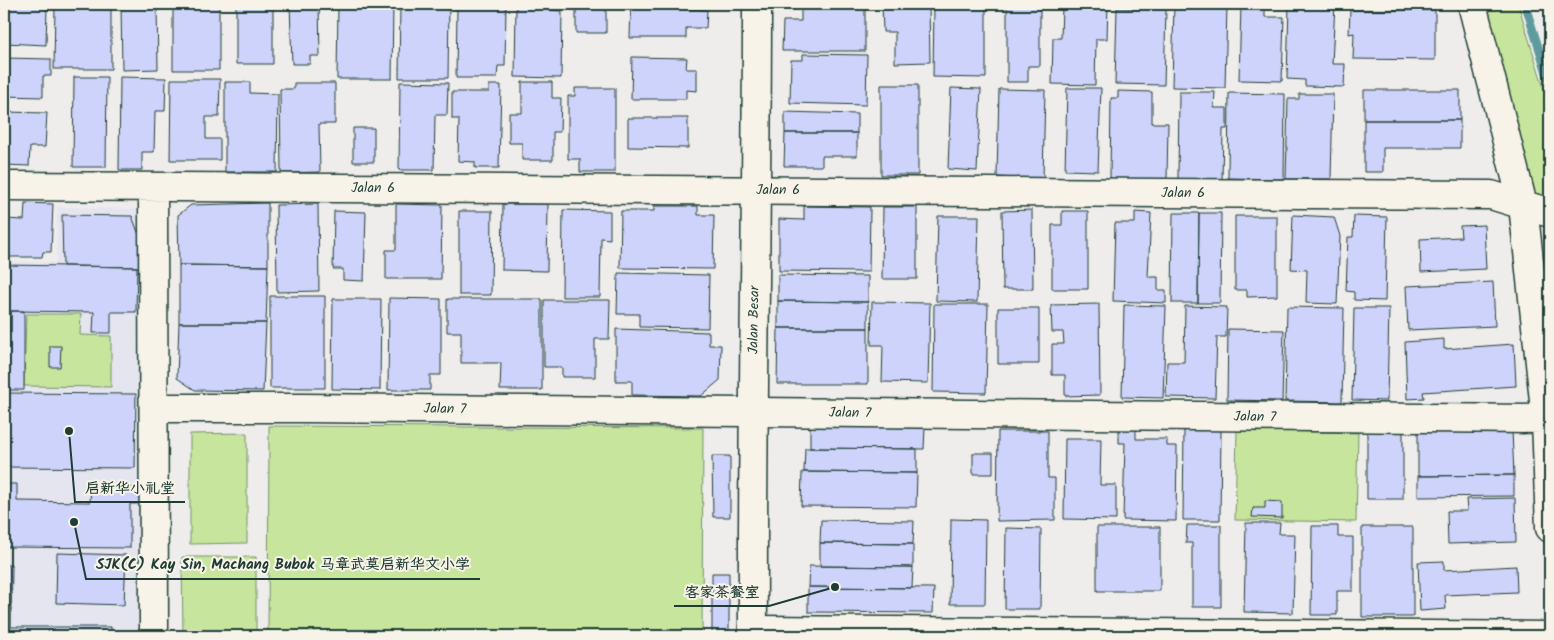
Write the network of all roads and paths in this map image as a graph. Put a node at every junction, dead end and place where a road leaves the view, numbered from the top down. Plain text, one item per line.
1 (757, 4) edge
2 (1472, 4) edge
3 (4, 186) edge
4 (154, 187) junction
5 (757, 190) junction
6 (1523, 205) junction
7 (1550, 213) edge
8 (154, 408) junction
9 (752, 412) junction
10 (1546, 419) junction
11 (1550, 528) edge
12 (753, 633) edge
13 (154, 636) edge
14 (1550, 636) edge

1 - 5 street, Jalan Besar
2 - 6 street
3 - 4 street, Jalan 6
4 - 5 street, Jalan 6
4 - 8 street
5 - 6 street, Jalan 6
5 - 9 street, Jalan Besar
6 - 7 street, Jalan 6
6 - 10 street
8 - 9 street, Jalan 7
8 - 13 street
9 - 10 street, Jalan 7
9 - 12 street, Jalan Besar
10 - 11 street
12 - 14 street

